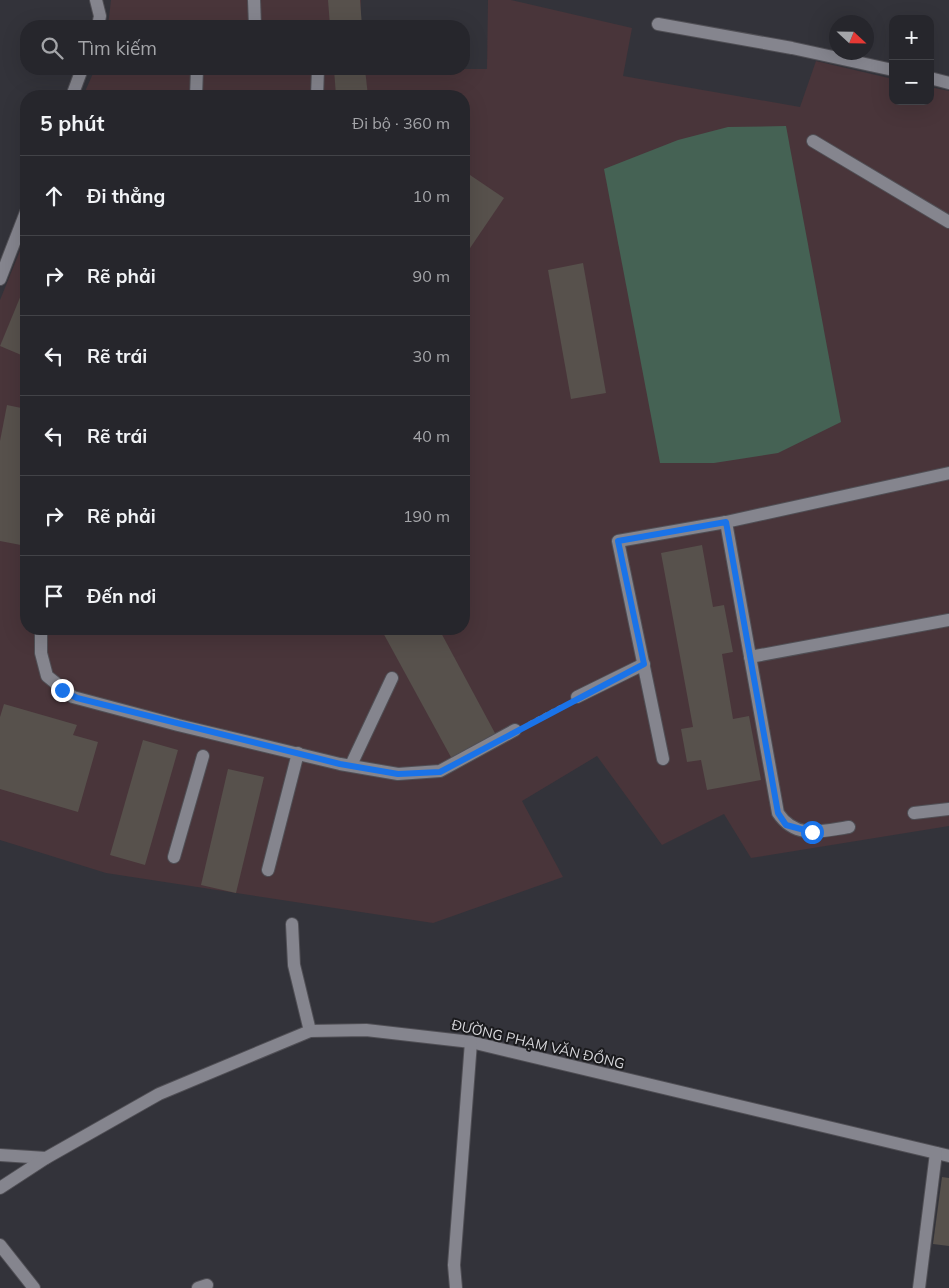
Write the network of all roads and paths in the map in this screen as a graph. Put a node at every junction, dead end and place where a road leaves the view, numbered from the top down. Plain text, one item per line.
1 (96, 0) edge
2 (254, 0) edge
3 (99, 20) edge
4 (254, 20) edge
5 (658, 24) dead end
6 (889, 69) edge
7 (80, 75) edge
8 (197, 75) edge
9 (318, 75) edge
10 (934, 79) edge
11 (949, 82) edge
12 (74, 90) edge
13 (196, 90) edge
14 (317, 90) edge
15 (813, 141) dead end
16 (949, 222) edge
17 (20, 227) edge
18 (0, 278) edge
19 (949, 473) edge
20 (726, 522) junction
21 (949, 620) edge
22 (41, 635) edge
23 (750, 657) junction
24 (644, 664) junction
25 (392, 678) dead end
26 (577, 697) joint
27 (515, 730) joint
28 (298, 753) junction
29 (202, 756) dead end
30 (663, 759) dead end
31 (351, 765) junction
32 (949, 809) edge
33 (914, 813) dead end
34 (849, 827) dead end
35 (174, 857) dead end
36 (268, 870) dead end
37 (292, 924) dead end
38 (310, 1031) junction
39 (471, 1042) junction
40 (936, 1153) junction
41 (0, 1155) edge
42 (949, 1156) edge
43 (46, 1158) junction
44 (0, 1171) edge
45 (3, 1186) edge
46 (0, 1245) edge
47 (34, 1288) edge
48 (456, 1288) edge
49 (919, 1288) edge

1 - 3 street
2 - 4 street
5 - 6 street
7 - 12 street
8 - 13 street
9 - 14 street
10 - 11 street
15 - 16 street
17 - 18 street
19 - 20 street
20 - 23 street
20 - 24 street
21 - 23 street
22 - 28 street
23 - 34 street
24 - 26 street
24 - 30 street
25 - 31 street
26 - 27 path
27 - 31 street
28 - 31 street
28 - 36 street
29 - 35 street
32 - 33 street
37 - 38 street
38 - 39 street, ĐƯỜNG PHẠM VĂN ĐỒNG
38 - 43 street, ĐƯỜNG PHẠM VĂN ĐỒNG
39 - 40 street, ĐƯỜNG PHẠM VĂN ĐỒNG
39 - 48 street
40 - 42 street, ĐƯỜNG PHẠM VĂN ĐỒNG
40 - 49 street
41 - 43 street
43 - 45 street, ĐƯỜNG PHẠM VĂN ĐỒNG
44 - 45 street
46 - 47 street

